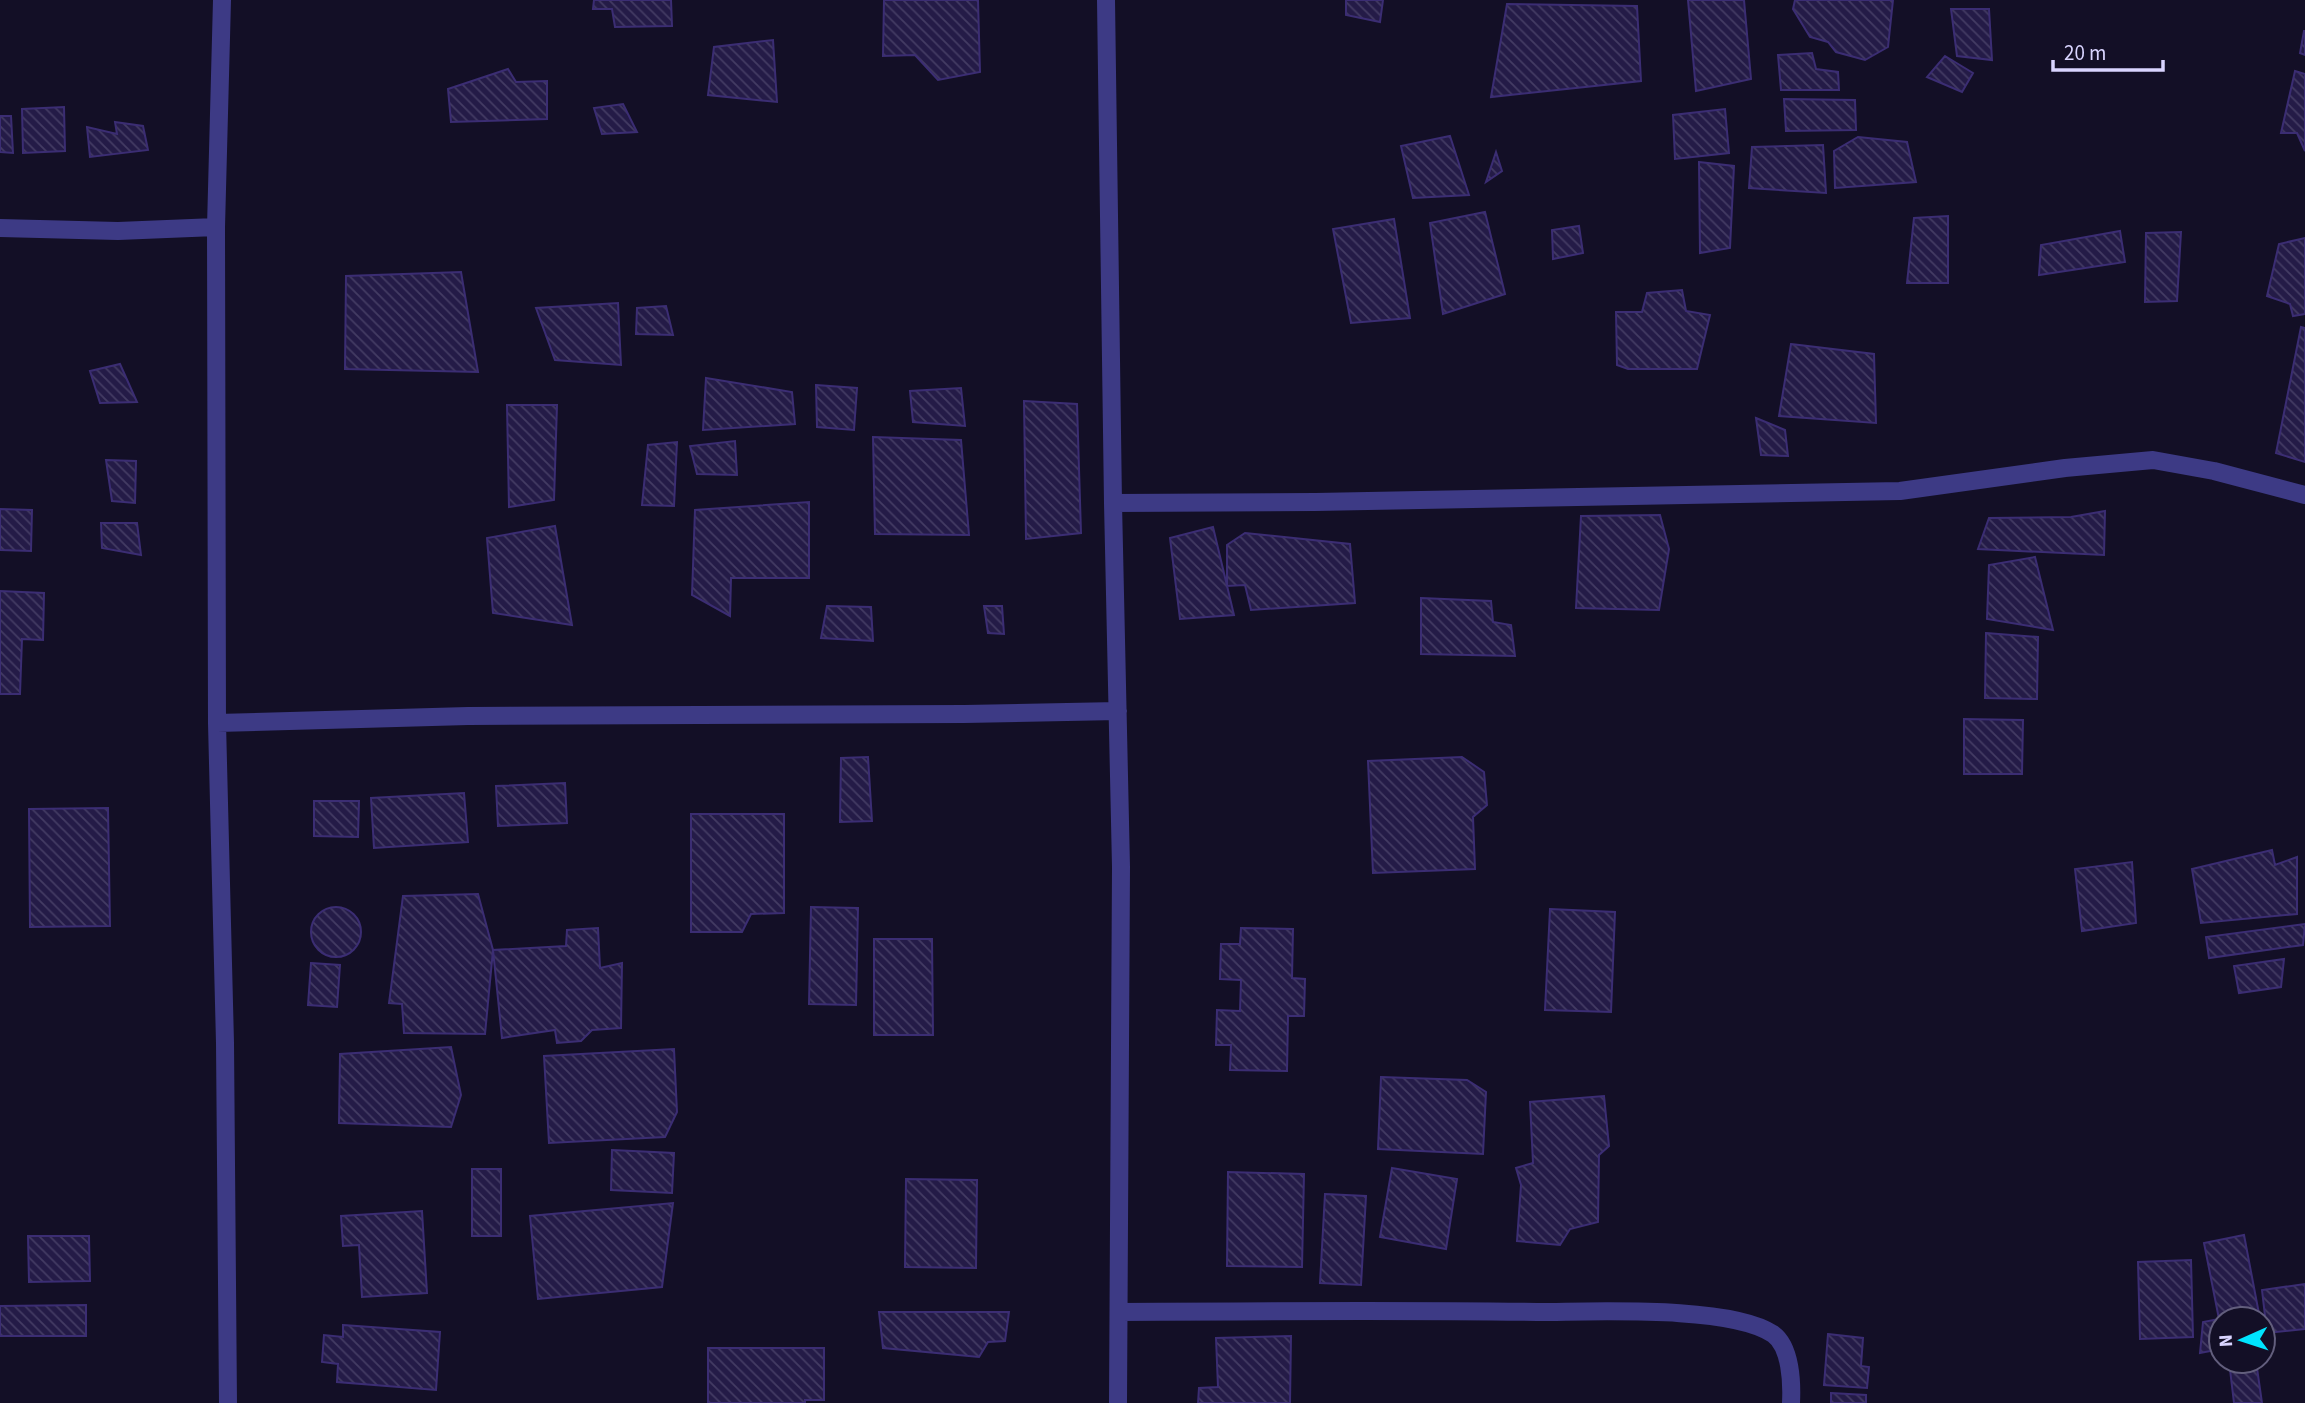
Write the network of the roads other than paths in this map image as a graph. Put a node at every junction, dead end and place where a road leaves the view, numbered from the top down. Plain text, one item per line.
1 (222, 0) edge
2 (1106, 0) edge
3 (216, 226) junction
4 (0, 228) edge
5 (2305, 495) edge
6 (1113, 503) junction
7 (1118, 711) junction
8 (217, 723) junction
9 (1119, 1312) junction
10 (228, 1403) edge
11 (1118, 1403) edge
12 (1791, 1403) edge

1 - 3 street
2 - 6 street
3 - 4 street
3 - 8 street
5 - 6 street
6 - 7 street
7 - 8 street
7 - 9 street
8 - 10 street
9 - 11 street
9 - 12 street

